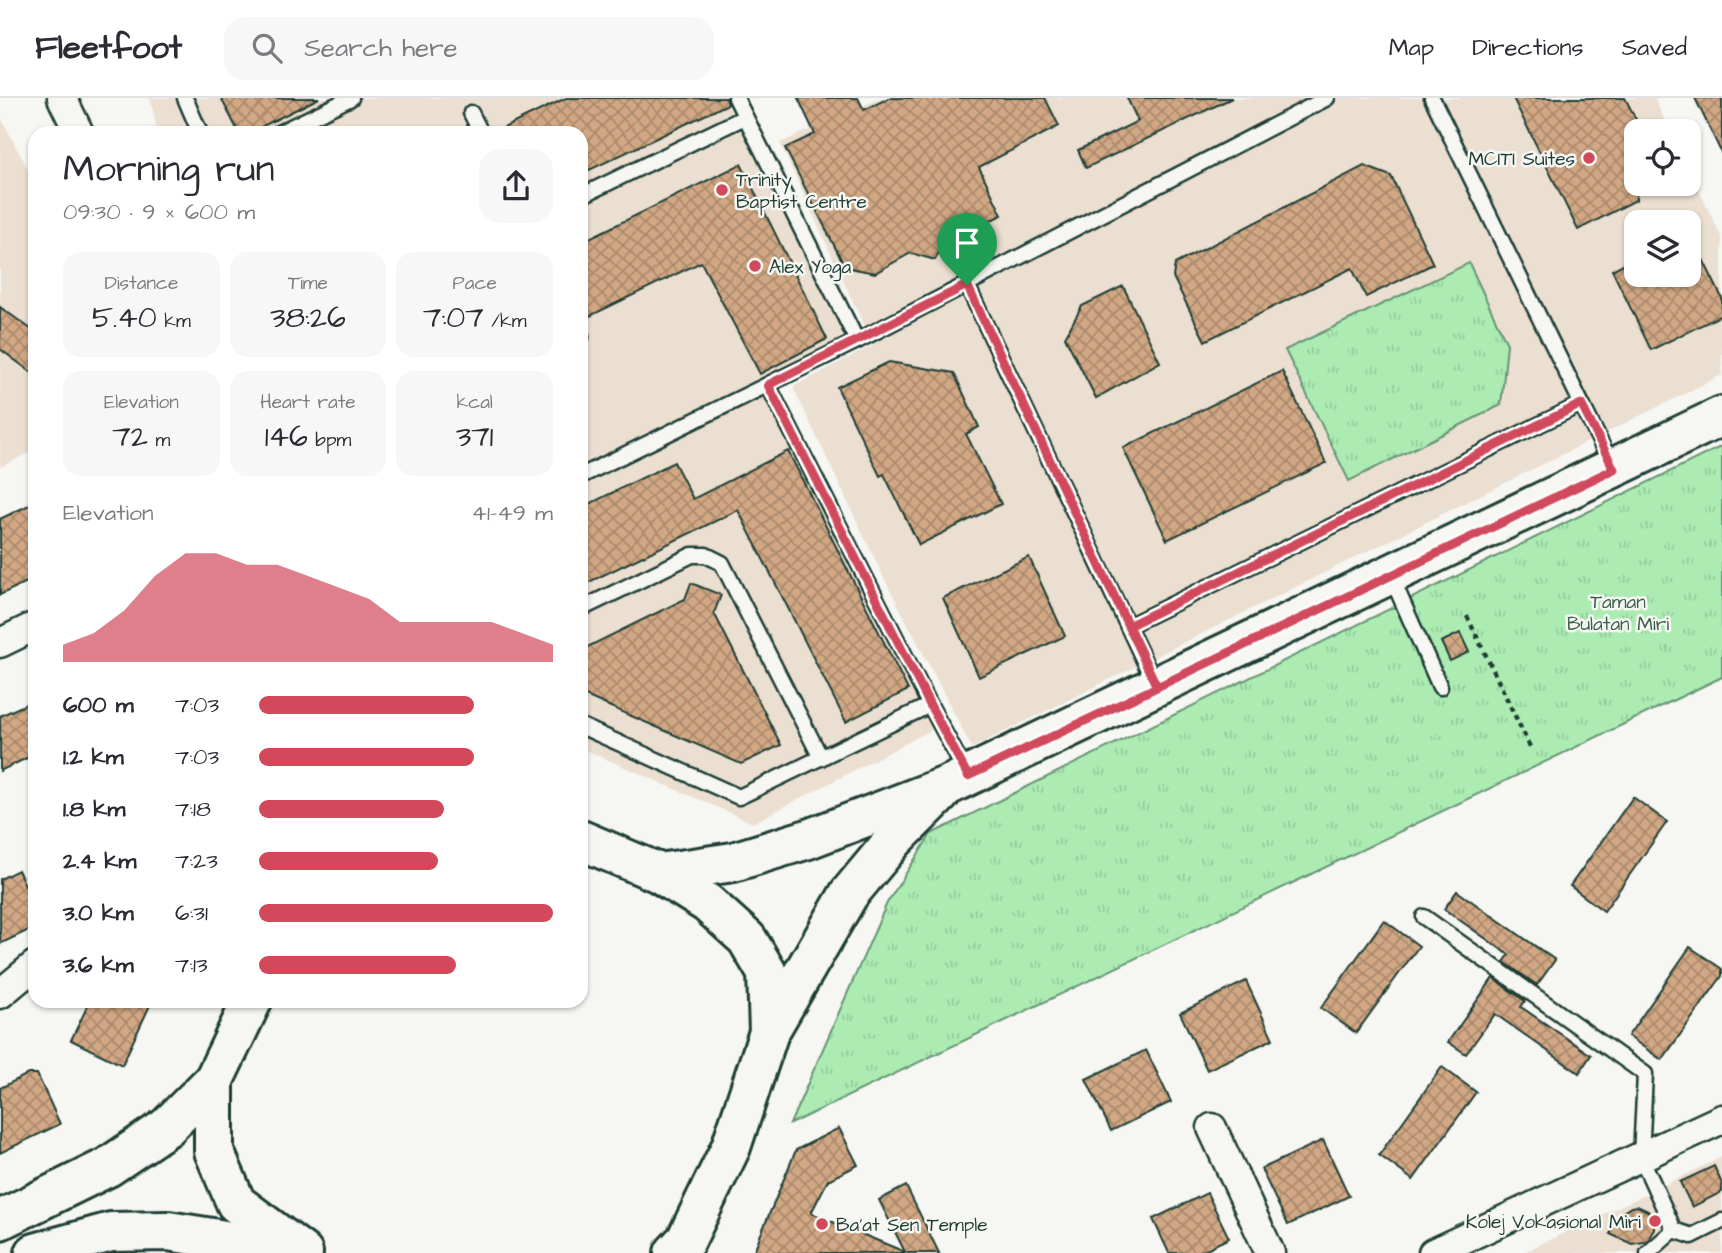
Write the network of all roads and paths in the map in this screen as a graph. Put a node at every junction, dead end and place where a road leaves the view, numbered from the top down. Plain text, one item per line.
1 (62, 98) edge
2 (185, 98) edge
3 (351, 98) edge
4 (736, 98) edge
5 (1327, 98) edge
6 (1432, 98) edge
7 (471, 113) dead end
8 (745, 117) junction
9 (76, 126) edge
10 (197, 126) edge
11 (293, 126) edge
12 (478, 126) edge
13 (588, 193) edge
14 (967, 285) junction
15 (858, 341) junction
16 (768, 385) junction
17 (1581, 404) junction
18 (1722, 416) edge
19 (1614, 469) junction
20 (588, 472) edge
21 (1390, 574) junction
22 (588, 606) edge
23 (1467, 616) dead end
24 (1128, 626) junction
25 (28, 629) edge
26 (0, 643) edge
27 (1157, 687) junction
28 (1440, 687) dead end
29 (930, 705) junction
30 (588, 729) edge
31 (1531, 748) dead end
32 (821, 758) junction
33 (958, 781) junction
34 (588, 843) edge
35 (659, 873) junction
36 (1424, 916) dead end
37 (28, 971) edge
38 (0, 994) edge
39 (249, 1008) edge
40 (769, 1032) junction
41 (214, 1080) junction
42 (1722, 1119) edge
43 (1212, 1128) dead end
44 (1641, 1157) junction
45 (0, 1220) edge
46 (1722, 1221) edge
47 (1674, 1230) junction
48 (681, 1249) edge
49 (301, 1252) edge
50 (35, 1253) edge
51 (1270, 1253) edge
52 (1433, 1253) edge
53 (1648, 1253) edge

1 - 9 street
2 - 10 lane
3 - 11 lane
4 - 8 lane
5 - 14 lane
6 - 17 lane
7 - 12 lane
8 - 13 lane
8 - 15 lane
14 - 15 lane
14 - 24 lane
15 - 16 lane
16 - 20 lane
16 - 29 lane
17 - 19 lane
17 - 24 lane
18 - 19 street
19 - 21 street
21 - 27 street
21 - 28 lane
22 - 32 lane
23 - 31 path
24 - 27 lane
25 - 26 street
27 - 33 street
29 - 32 lane
29 - 33 lane
30 - 32 lane
33 - 35 street
33 - 40 street
34 - 35 street
35 - 40 street
36 - 44 lane
37 - 38 street
39 - 41 street
40 - 48 street
41 - 45 street
41 - 49 street
42 - 44 street
43 - 51 street
44 - 47 lane
44 - 52 street
46 - 47 lane
47 - 53 lane
49 - 50 street

